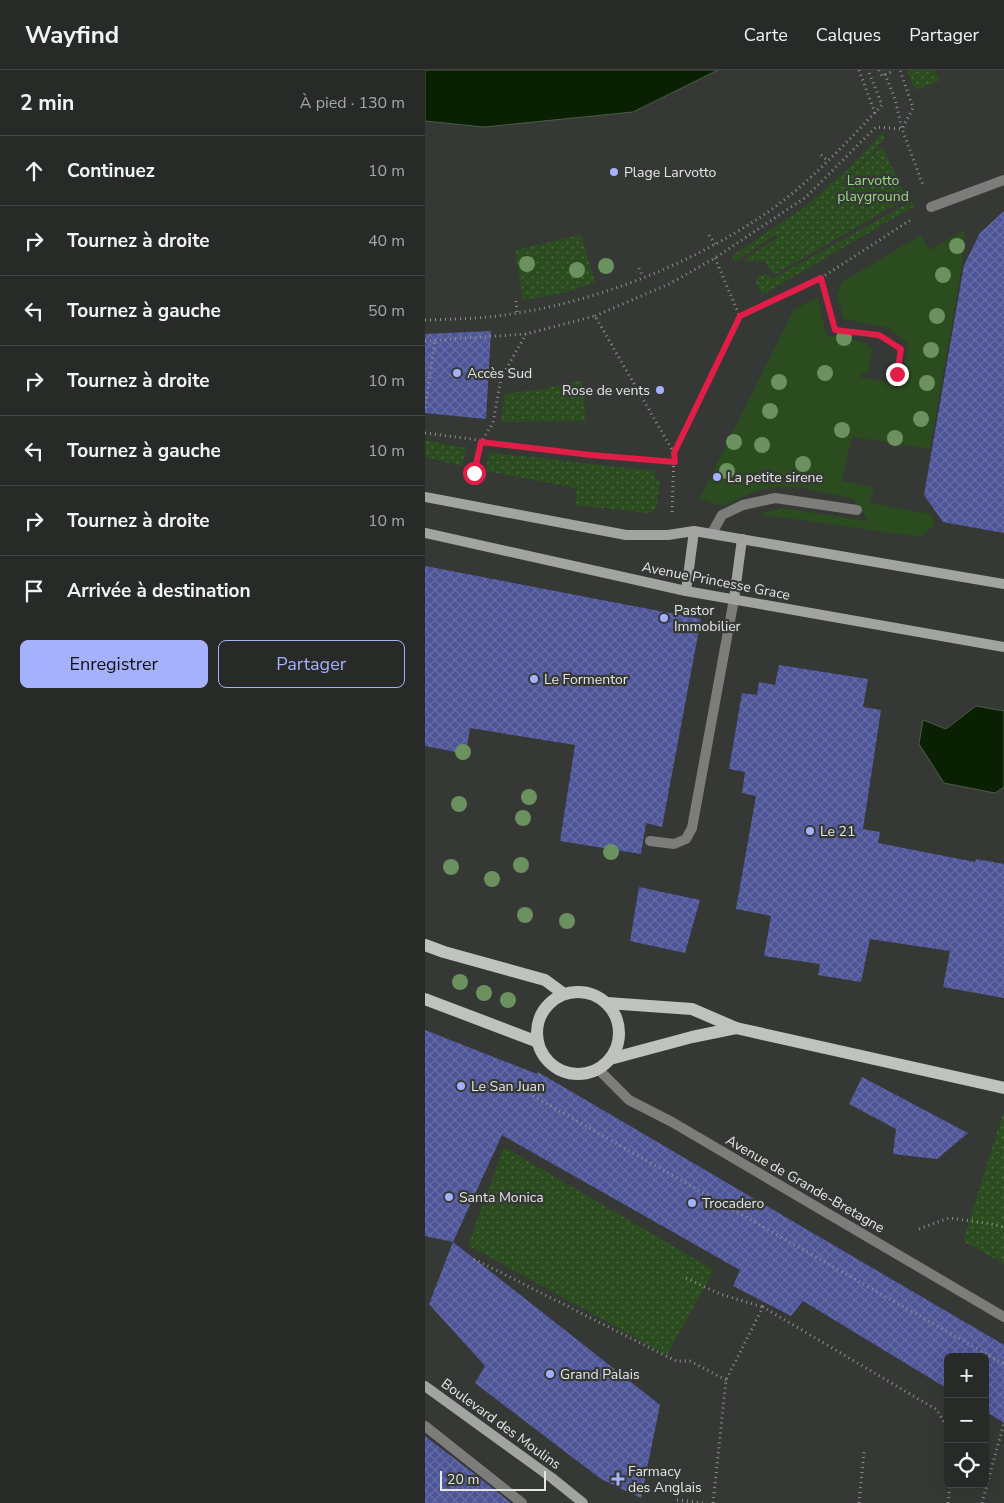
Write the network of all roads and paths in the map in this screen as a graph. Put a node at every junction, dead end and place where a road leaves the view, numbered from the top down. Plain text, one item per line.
1 (859, 70) edge
2 (868, 70) edge
3 (879, 70) edge
4 (890, 70) edge
5 (900, 70) edge
6 (885, 74) junction
7 (875, 113) junction
8 (902, 129) junction
9 (821, 155) dead end
10 (827, 160) junction
11 (1004, 180) edge
12 (931, 207) junction
13 (709, 235) dead end
14 (715, 244) junction
15 (715, 258) junction
16 (639, 268) dead end
17 (643, 277) junction
18 (821, 278) junction
19 (516, 301) dead end
20 (517, 312) junction
21 (595, 316) junction
22 (740, 316) junction
23 (425, 320) edge
24 (526, 334) junction
25 (425, 340) edge
26 (435, 341) junction
27 (897, 374) dead end
28 (425, 408) edge
29 (425, 434) edge
30 (481, 442) junction
31 (674, 453) junction
32 (675, 462) junction
33 (474, 473) dead end
34 (425, 497) edge
35 (857, 510) dead end
36 (672, 515) dead end
37 (694, 531) junction
38 (425, 533) edge
39 (713, 533) junction
40 (742, 538) junction
41 (1004, 584) edge
42 (686, 591) junction
43 (734, 599) junction
44 (1004, 647) edge
45 (650, 841) dead end
46 (425, 945) edge
47 (564, 994) junction
48 (425, 999) edge
49 (607, 1003) junction
50 (736, 1028) junction
51 (538, 1042) junction
52 (610, 1059) junction
53 (598, 1069) junction
54 (1004, 1088) edge
55 (533, 1096) dead end
56 (1004, 1227) edge
57 (919, 1229) dead end
58 (474, 1259) dead end
59 (686, 1278) dead end
60 (763, 1307) junction
61 (1004, 1317) edge
62 (1004, 1364) edge
63 (726, 1380) junction
64 (425, 1386) edge
65 (944, 1422) edge
66 (1004, 1423) edge
67 (425, 1426) edge
68 (864, 1452) dead end
69 (950, 1488) edge
70 (677, 1500) dead end
71 (522, 1503) edge
72 (583, 1503) edge
73 (704, 1503) edge
74 (713, 1503) edge
75 (859, 1503) edge
76 (947, 1503) edge
77 (982, 1503) edge

1 - 7 path
2 - 7 path
3 - 6 path
4 - 6 path
5 - 8 path
6 - 8 path
7 - 10 path
8 - 12 path
8 - 15 path
9 - 10 path
10 - 14 path
11 - 12 street
12 - 18 path
13 - 14 path
14 - 17 path
15 - 21 path
15 - 22 path
16 - 17 path
17 - 20 path
18 - 22 path
18 - 27 path
19 - 20 path
20 - 23 path
21 - 24 path
21 - 31 path
22 - 31 path
24 - 26 path
24 - 30 path
25 - 26 path
26 - 28 path
29 - 30 path
30 - 32 path
30 - 33 path
31 - 32 path
32 - 36 path
34 - 37 street
35 - 39 street
37 - 39 street
37 - 42 street
38 - 42 street, Avenue Princesse Grace
39 - 40 street
40 - 41 street
40 - 43 street
42 - 43 street, Avenue Princesse Grace
43 - 44 street, Avenue Princesse Grace
43 - 45 street
46 - 47 main road
47 - 49 main road
47 - 51 main road
48 - 51 main road
49 - 50 main road
49 - 52 main road
50 - 52 main road
50 - 54 main road
51 - 53 main road
52 - 53 main road
53 - 61 street, Avenue de Grande-Bretagne
55 - 62 path
56 - 57 path
58 - 63 path
59 - 60 path
60 - 63 path
60 - 65 path
63 - 74 path
64 - 72 street, Boulevard des Moulins
66 - 77 path
67 - 71 street
68 - 75 path
69 - 76 path
70 - 73 path

